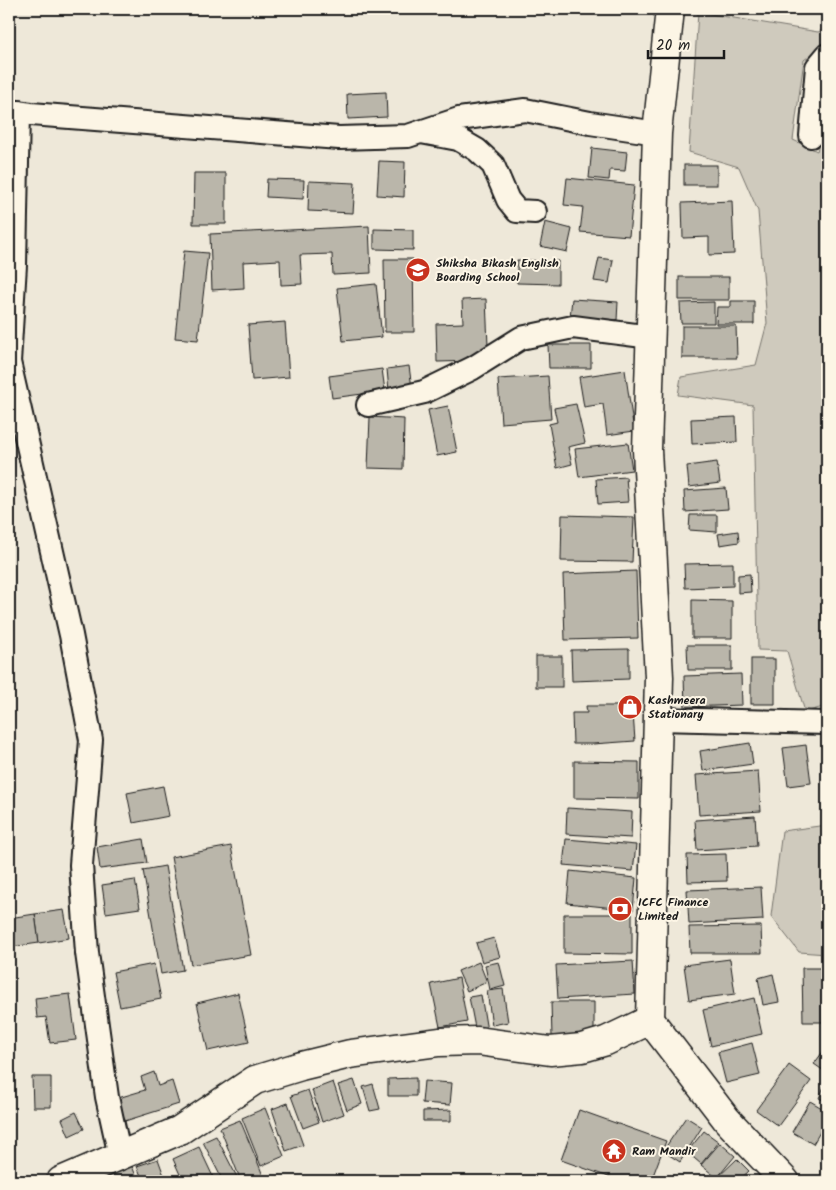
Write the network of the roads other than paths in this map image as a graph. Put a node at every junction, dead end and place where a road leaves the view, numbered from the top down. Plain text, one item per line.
1 (670, 9) edge
2 (827, 55) edge
3 (13, 112) edge
4 (420, 132) junction
5 (657, 133) junction
6 (811, 136) dead end
7 (534, 212) dead end
8 (651, 337) junction
9 (368, 405) dead end
10 (658, 719) junction
11 (827, 723) edge
12 (650, 1020) junction
13 (120, 1156) junction
14 (62, 1181) edge
15 (785, 1181) edge

1 - 5 street
2 - 6 street
3 - 4 street
3 - 13 street
4 - 5 street
4 - 7 street
5 - 8 street
8 - 9 street
8 - 10 street
10 - 11 street
10 - 12 street
12 - 13 street
12 - 15 street
13 - 14 street

